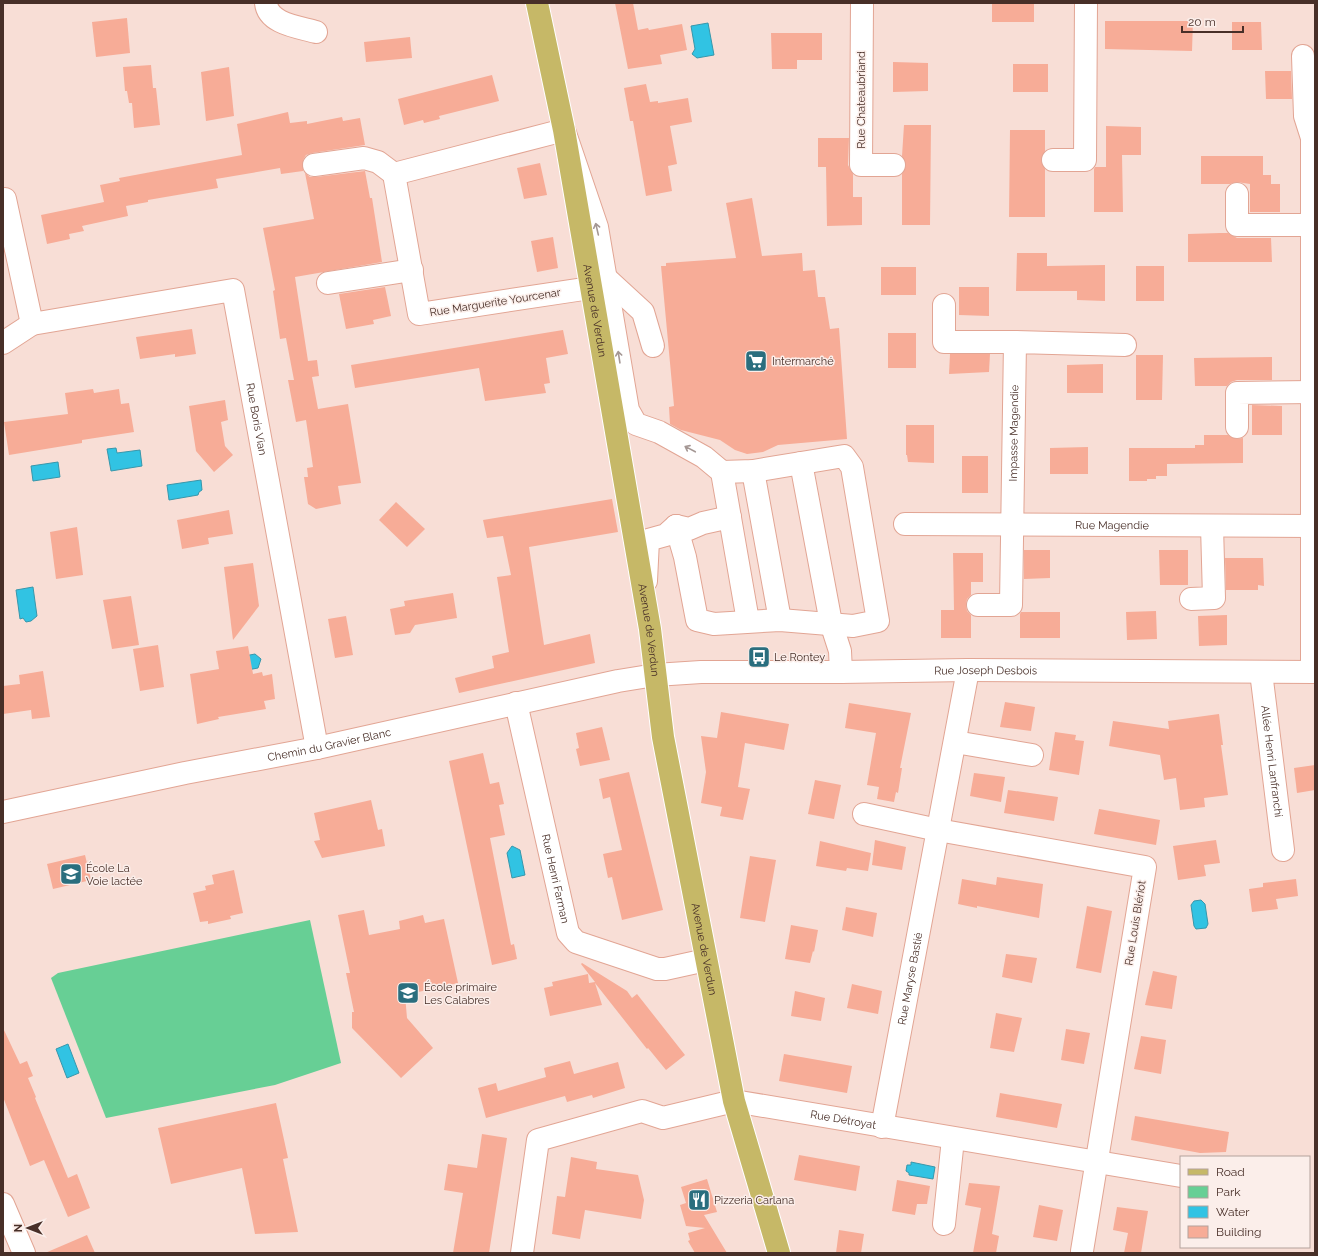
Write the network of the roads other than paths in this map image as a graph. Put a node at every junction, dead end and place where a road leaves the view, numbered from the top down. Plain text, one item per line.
1 (266, 3) edge
2 (537, 3) edge
3 (862, 3) edge
4 (1086, 3) edge
5 (316, 32) dead end
6 (1303, 56) dead end
7 (564, 130) junction
8 (1314, 138) edge
9 (1053, 160) dead end
10 (314, 165) dead end
11 (894, 165) dead end
12 (394, 174) junction
13 (1237, 194) dead end
14 (5, 199) dead end
15 (1312, 225) junction
16 (412, 270) junction
17 (328, 283) dead end
18 (598, 283) junction
19 (944, 305) dead end
20 (32, 324) junction
21 (1015, 342) junction
22 (3, 343) edge
23 (1125, 345) dead end
24 (653, 346) dead end
25 (1312, 392) junction
26 (1237, 428) dead end
27 (801, 463) junction
28 (753, 471) junction
29 (722, 472) junction
30 (730, 516) junction
31 (904, 524) dead end
32 (1012, 524) junction
33 (676, 526) junction
34 (1212, 526) junction
35 (1312, 526) junction
36 (1190, 599) dead end
37 (645, 602) junction
38 (978, 605) dead end
39 (780, 620) junction
40 (748, 621) junction
41 (831, 623) junction
42 (968, 670) junction
43 (841, 672) junction
44 (1261, 672) junction
45 (1314, 672) edge
46 (656, 675) junction
47 (516, 703) junction
48 (955, 742) junction
49 (317, 748) junction
50 (1032, 755) dead end
51 (3, 812) edge
52 (864, 814) dead end
53 (938, 830) junction
54 (1283, 850) dead end
55 (706, 960) junction
56 (734, 1101) junction
57 (882, 1127) junction
58 (953, 1139) junction
59 (1096, 1162) junction
60 (1180, 1176) edge
61 (3, 1204) edge
62 (944, 1224) dead end
63 (1082, 1251) dead end
64 (24, 1253) edge
65 (522, 1253) edge
66 (779, 1253) edge

1 - 5 street
2 - 7 main road, Avenue de Verdun
3 - 11 street, Rue Chateaubriand
4 - 9 street
6 - 8 street
7 - 12 street
7 - 18 main road, Avenue de Verdun
8 - 15 street
10 - 12 street
12 - 16 street, Rue Marguerite Yourcenar
13 - 15 street
14 - 20 street
15 - 25 street
16 - 17 street
16 - 18 street, Rue Marguerite Yourcenar
18 - 24 street
29 -> 18 street
18 - 37 main road, Avenue de Verdun
19 - 21 street
20 - 22 street, Rue Boris Vian
20 - 49 street, Rue Boris Vian
21 - 23 street
21 - 32 street, Impasse Magendie
25 - 26 street
25 - 35 street
27 - 28 street
27 - 41 street
27 - 41 street
28 - 29 street
28 - 39 street
29 - 30 street
30 - 33 street
30 - 40 street
31 - 32 street, Rue Magendie
32 - 34 street, Rue Magendie
32 - 38 street
33 - 37 street
33 - 40 street
34 - 35 street, Rue Magendie
34 - 36 street
35 - 45 street
37 - 46 main road, Avenue de Verdun
39 - 40 street
39 - 41 street
41 - 43 street
42 - 43 street, Rue Joseph Desbois
42 - 44 street, Rue Joseph Desbois
42 - 48 street, Rue Maryse Bastié
43 - 46 street, Rue Joseph Desbois
44 - 45 street, Rue Joseph Desbois
44 - 54 street, Allée Henri Lanfranchi
46 - 47 street, Chemin du Gravier Blanc
46 - 55 main road, Avenue de Verdun
47 - 49 street, Chemin du Gravier Blanc
47 - 55 street, Rue Henri Farman
48 - 50 street
48 - 53 street, Rue Maryse Bastié
49 - 51 street, Chemin du Gravier Blanc
52 - 53 street
53 - 57 street, Rue Maryse Bastié
53 - 59 street, Rue Louis Blériot
55 - 56 main road, Avenue de Verdun
56 - 57 street, Rue Détroyat
56 - 65 street
56 - 66 main road, Avenue de Verdun
57 - 58 street, Rue Détroyat
58 - 59 street, Rue Détroyat
58 - 62 street
59 - 60 street, Rue Détroyat
59 - 63 street
61 - 64 street

